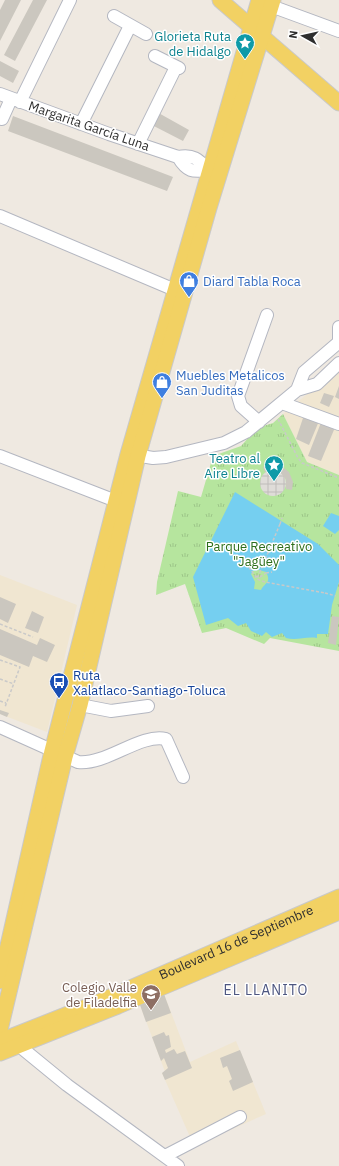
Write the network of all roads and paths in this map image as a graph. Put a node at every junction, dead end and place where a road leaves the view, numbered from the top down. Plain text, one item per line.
1 (70, 0) edge
2 (220, 0) edge
3 (268, 2) edge
4 (114, 16) dead end
5 (130, 26) junction
6 (256, 30) junction
7 (339, 31) edge
8 (146, 34) dead end
9 (155, 56) dead end
10 (10, 98) edge
11 (339, 103) edge
12 (2, 119) dead end
13 (81, 124) junction
14 (230, 140) junction
15 (138, 144) junction
16 (209, 170) junction
17 (209, 208) junction
18 (0, 216) edge
19 (175, 290) junction
20 (267, 315) dead end
21 (339, 327) edge
22 (339, 342) edge
23 (339, 363) edge
24 (296, 390) junction
25 (277, 406) junction
26 (259, 422) junction
27 (339, 424) edge
28 (133, 455) junction
29 (0, 456) edge
30 (339, 478) edge
31 (116, 501) junction
32 (282, 518) dead end
33 (249, 567) dead end
34 (272, 572) dead end
35 (255, 576) junction
36 (257, 578) junction
37 (336, 596) dead end
38 (0, 624) edge
39 (33, 637) dead end
40 (0, 660) edge
41 (0, 679) edge
42 (14, 684) junction
43 (0, 701) edge
44 (6, 703) junction
45 (80, 705) junction
46 (148, 706) dead end
47 (5, 707) dead end
48 (0, 727) edge
49 (59, 754) junction
50 (182, 777) dead end
51 (339, 897) edge
52 (339, 912) edge
53 (273, 933) junction
54 (0, 981) edge
55 (5, 1033) edge
56 (0, 1054) edge
57 (240, 1117) dead end
58 (165, 1156) junction
59 (178, 1166) edge

1 - 10 street
2 - 6 main road
3 - 6 main road
3 - 7 street
4 - 5 street
5 - 8 street
5 - 13 street
6 - 11 main road
6 - 14 main road
6 - 16 main road
9 - 15 street
10 - 12 street
10 - 13 street, Margarita García Luna
13 - 15 street, Margarita García Luna
14 - 16 street
14 - 17 main road
15 - 16 street, Margarita García Luna
16 - 17 street
16 - 19 main road
17 - 28 main road
18 - 19 street
19 - 28 main road
20 - 26 street
21 - 22 street
22 - 24 street
23 - 24 street
24 - 25 street
25 - 26 street
25 - 27 street
25 - 30 path
26 - 28 street
28 - 31 main road
28 - 45 main road
29 - 31 street
31 - 49 main road
32 - 36 path, bridge
33 - 35 path
34 - 35 path
35 - 36 path
36 - 37 path, bridge
38 - 39 path
40 - 42 path
41 - 42 path
42 - 44 path
43 - 44 path
44 - 47 path
45 - 46 street
45 - 49 main road
48 - 49 street
49 - 50 street
49 - 54 main road
49 - 55 main road
51 - 53 main road, Boulevard 16 de Septiembre
52 - 53 main road, Boulevard 16 de Septiembre
53 - 55 main road, Boulevard 16 de Septiembre
55 - 56 main road, Boulevard 16 de Septiembre
55 - 58 street
57 - 58 street
58 - 59 street

